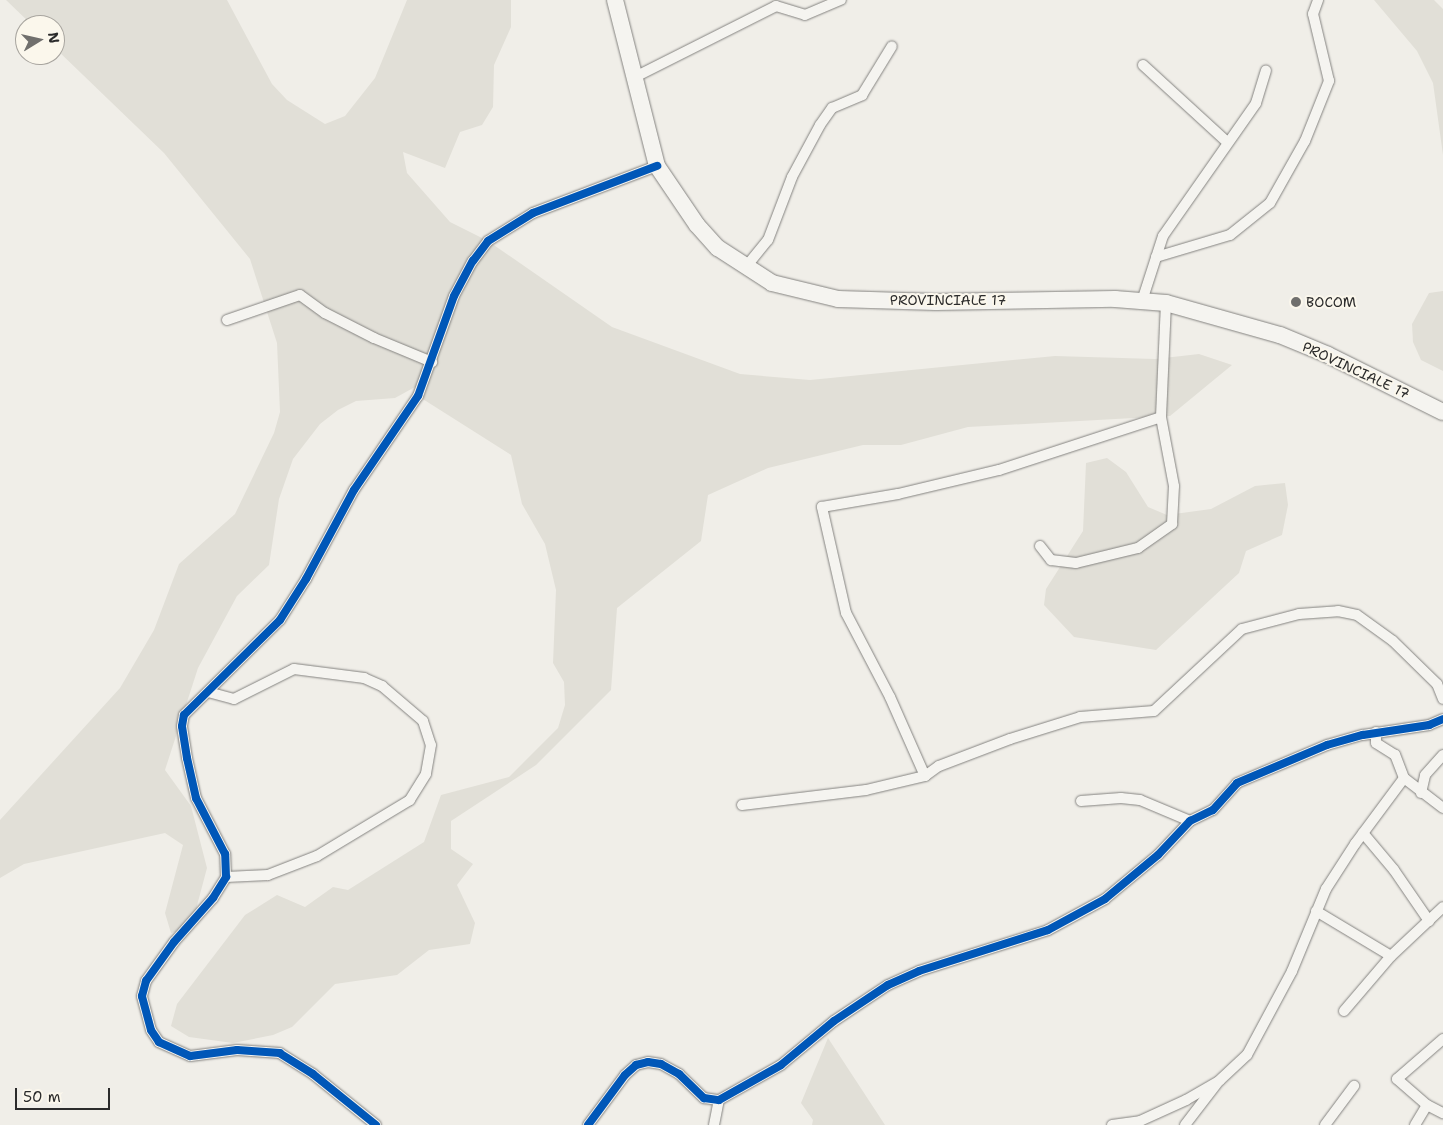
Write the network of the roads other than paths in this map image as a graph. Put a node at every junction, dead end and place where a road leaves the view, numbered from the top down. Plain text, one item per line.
1 (615, 0) edge
2 (841, 0) edge
3 (1318, 0) edge
4 (892, 46) dead end
5 (1144, 64) dead end
6 (1266, 71) dead end
7 (635, 77) junction
8 (1227, 142) junction
9 (657, 166) junction
10 (1156, 257) junction
11 (745, 268) junction
12 (1142, 301) junction
13 (1166, 303) junction
14 (227, 320) dead end
15 (432, 362) junction
16 (1443, 412) edge
17 (1161, 417) junction
18 (1040, 546) dead end
19 (208, 692) junction
20 (1443, 698) edge
21 (1443, 719) edge
22 (1376, 732) junction
23 (1443, 755) edge
24 (925, 776) junction
25 (1404, 778) junction
26 (1421, 793) junction
27 (1081, 801) dead end
28 (742, 805) dead end
29 (1443, 808) edge
30 (1190, 821) junction
31 (1363, 833) junction
32 (226, 877) junction
33 (1443, 907) edge
34 (1316, 911) junction
35 (1428, 921) junction
36 (1391, 956) junction
37 (1344, 1011) dead end
38 (1443, 1039) edge
39 (1220, 1080) junction
40 (1354, 1086) dead end
41 (719, 1100) junction
42 (1427, 1105) junction
43 (1443, 1113) edge
44 (376, 1125) edge
45 (588, 1125) edge
46 (714, 1125) edge
47 (1112, 1125) edge
48 (1185, 1125) edge
49 (1325, 1125) edge
50 (1415, 1125) edge

1 - 7 main road, PROVINCIALE 17
2 - 7 street
3 - 10 street
4 - 11 street
5 - 8 street
6 - 8 street
7 - 9 main road, PROVINCIALE 17
8 - 10 street
9 - 11 main road, PROVINCIALE 17
9 - 15 street
10 - 12 street
11 - 12 main road, PROVINCIALE 17
12 - 13 main road, PROVINCIALE 17
13 - 16 main road, PROVINCIALE 17
13 - 17 street
14 - 15 street
15 - 19 street
17 - 18 street
17 - 24 street
19 - 32 street
19 - 32 street
20 - 24 street
21 - 22 street
22 - 25 street
22 - 30 street
23 - 26 street
24 - 28 street
25 - 26 street
25 - 31 street
26 - 29 street
27 - 30 street
30 - 41 street
31 - 34 street
31 - 35 street
32 - 44 street
33 - 35 street
34 - 36 street
34 - 39 street
35 - 36 street
36 - 37 street
38 - 42 street
39 - 47 street
39 - 48 street
40 - 49 street
41 - 45 street
41 - 46 street
42 - 43 street
42 - 50 street

